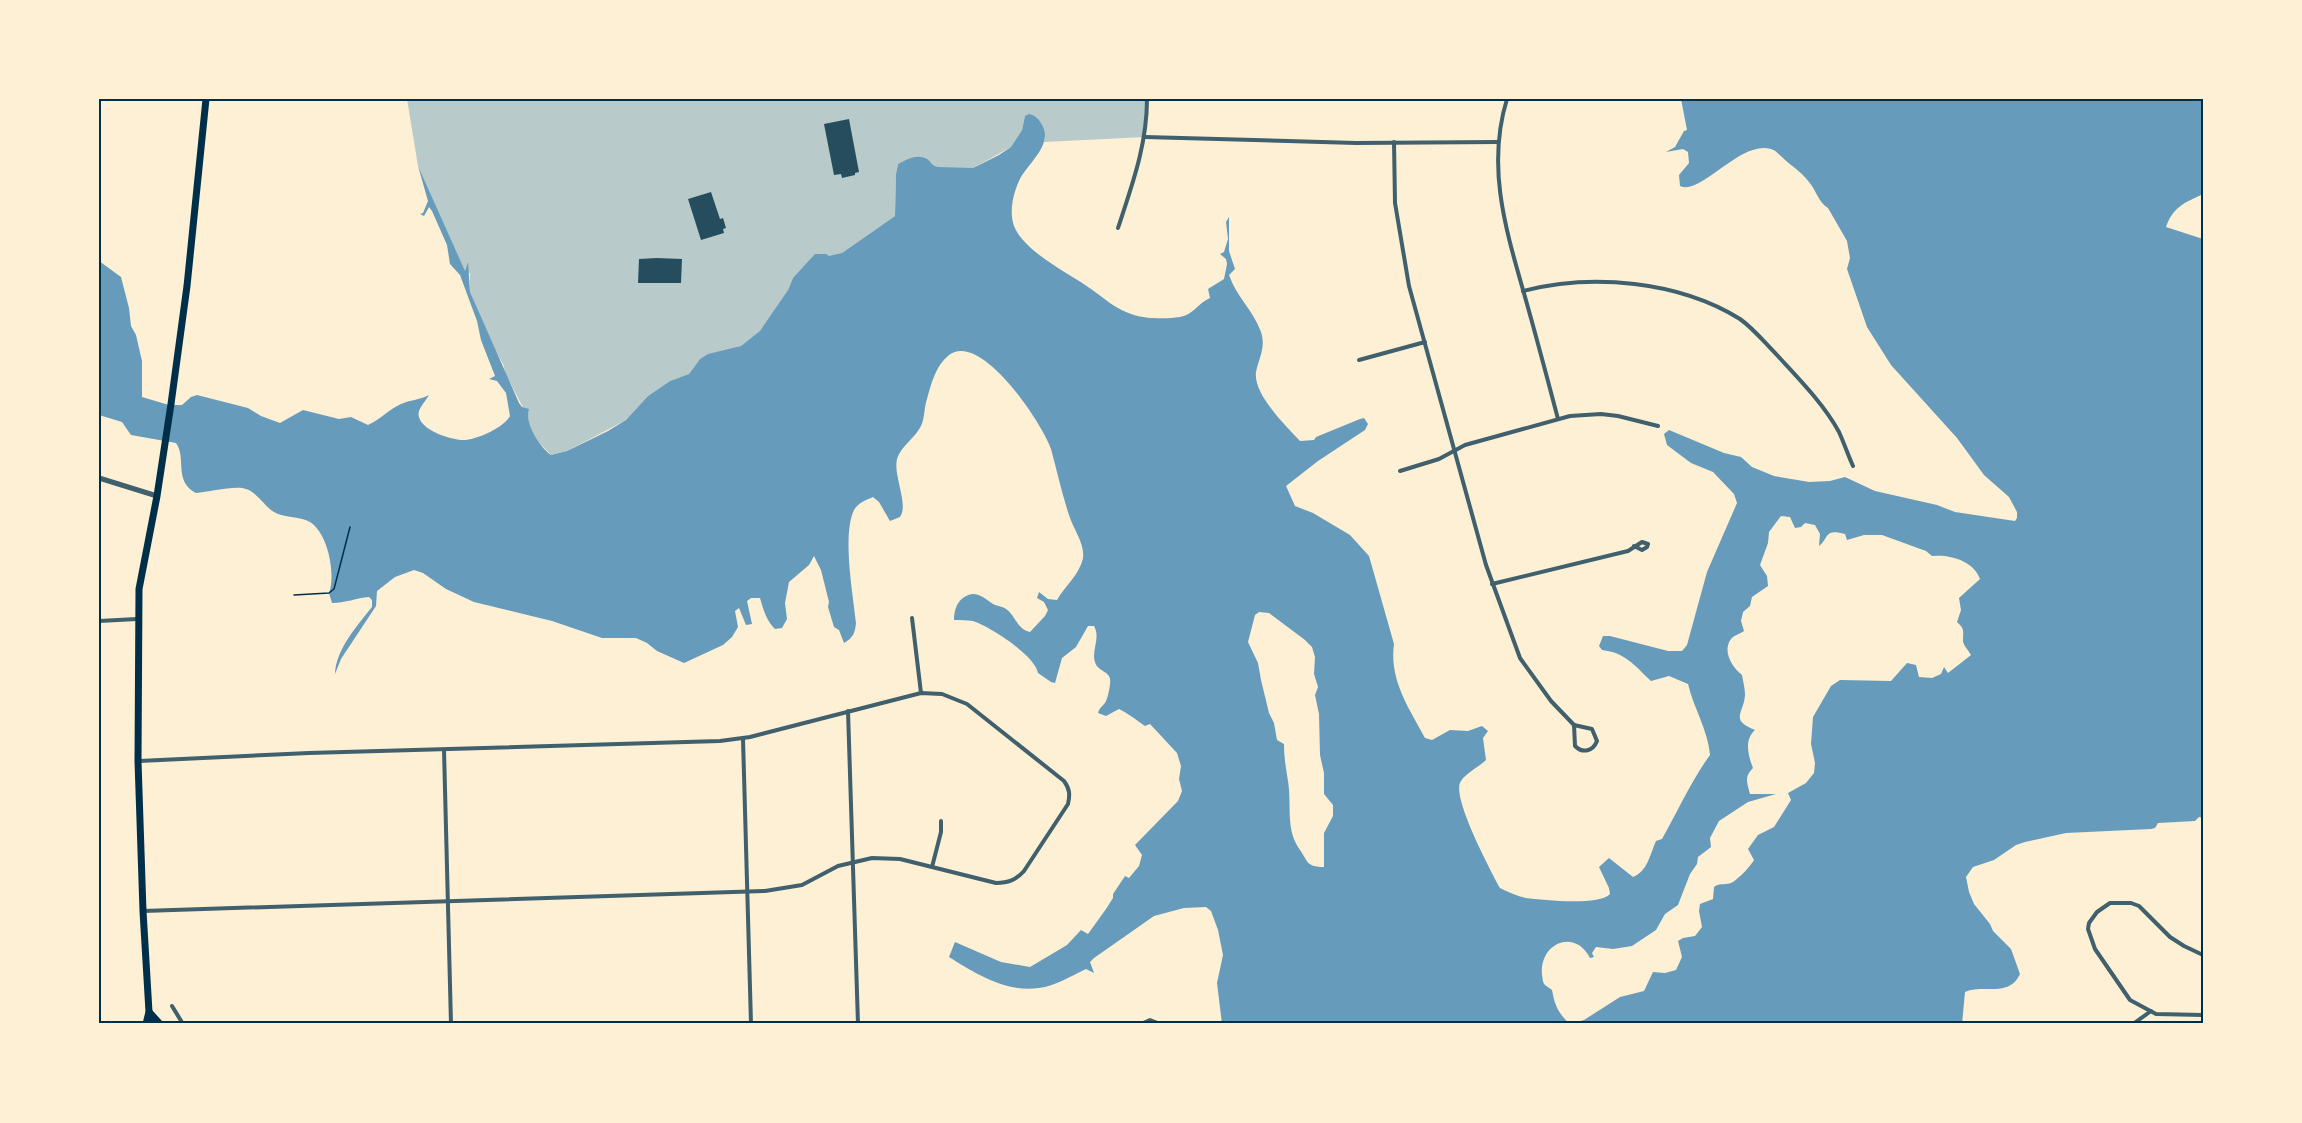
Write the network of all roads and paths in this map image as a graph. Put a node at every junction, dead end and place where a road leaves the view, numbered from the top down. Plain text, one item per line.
1 (206, 99) edge
2 (1147, 99) edge
3 (1507, 99) edge
4 (1145, 137) junction
5 (1394, 142) junction
6 (1498, 142) junction
7 (1118, 228) dead end
8 (1523, 291) junction
9 (1425, 342) junction
10 (1359, 360) dead end
11 (1558, 419) junction
12 (1658, 426) dead end
13 (1455, 451) junction
14 (1852, 466) dead end
15 (1400, 471) dead end
16 (99, 478) edge
17 (157, 496) junction
18 (350, 527) dead end
19 (1634, 546) dead end
20 (1492, 584) junction
21 (294, 595) dead end
22 (912, 618) dead end
23 (137, 620) junction
24 (99, 621) edge
25 (921, 693) junction
26 (848, 711) junction
27 (1574, 726) junction
28 (743, 739) junction
29 (444, 750) junction
30 (138, 761) junction
31 (941, 821) dead end
32 (853, 861) junction
33 (932, 867) junction
34 (747, 892) junction
35 (448, 900) junction
36 (143, 911) junction
37 (2203, 955) edge
38 (172, 1006) dead end
39 (2151, 1011) junction
40 (149, 1012) junction
41 (2203, 1015) edge
42 (146, 1024) edge
43 (153, 1024) edge
44 (160, 1024) edge
45 (183, 1024) edge
46 (451, 1024) edge
47 (751, 1024) edge
48 (858, 1024) edge
49 (1141, 1024) edge
50 (1160, 1024) edge
51 (2133, 1024) edge

1 - 17 highway
2 - 4 street
3 - 6 street
4 - 5 street
4 - 7 street
5 - 6 street
5 - 9 street
6 - 8 street
8 - 11 street
8 - 14 street
9 - 10 street
9 - 13 street
11 - 12 street
11 - 13 street
13 - 15 street
13 - 20 street
16 - 17 street
17 - 23 highway
18 - 21 path
19 - 20 street
20 - 27 street
22 - 25 street
23 - 24 street
23 - 30 highway
25 - 26 street
25 - 33 street
26 - 28 street
26 - 32 street
27 - 27 street
28 - 29 street
28 - 34 street
29 - 30 street
29 - 35 street
30 - 36 highway
31 - 33 street
32 - 33 street
32 - 34 street
32 - 48 street
34 - 35 street
34 - 47 street
35 - 36 street
35 - 46 street
36 - 40 highway
37 - 39 street
38 - 45 street
39 - 41 street
39 - 51 street
40 - 42 highway
40 - 43 highway
40 - 44 highway
49 - 50 street

